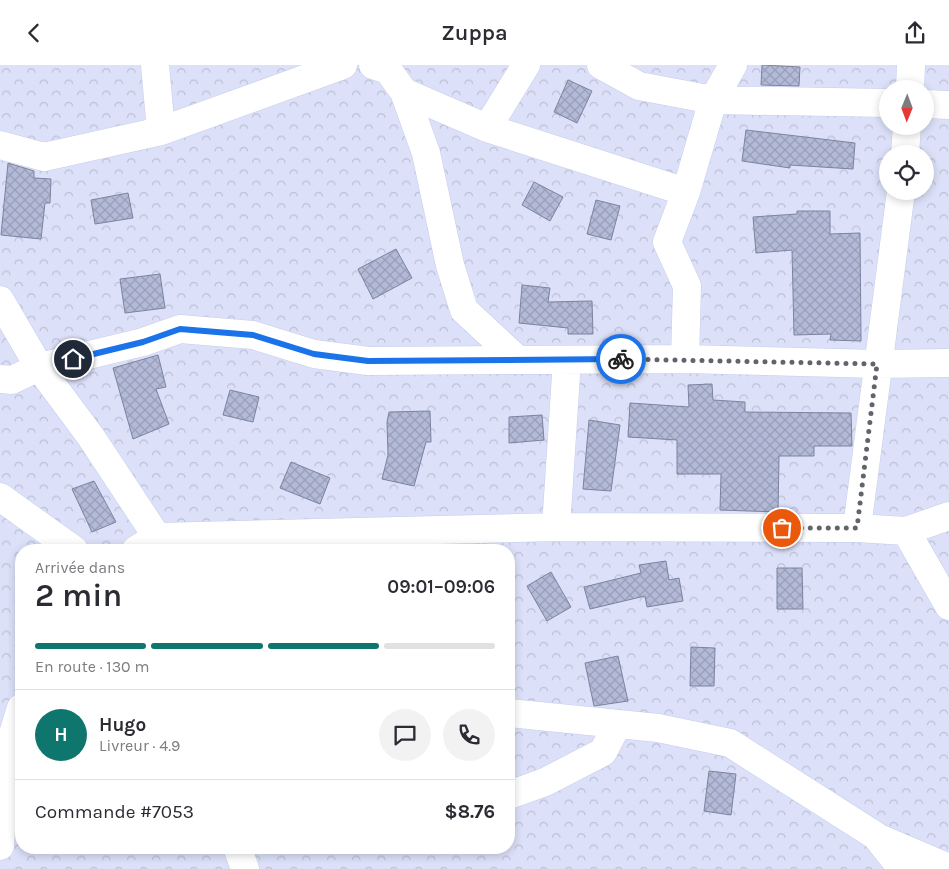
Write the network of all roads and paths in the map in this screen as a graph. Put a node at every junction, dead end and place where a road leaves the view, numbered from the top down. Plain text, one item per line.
1 (155, 65) edge
2 (343, 65) edge
3 (526, 65) edge
4 (601, 65) edge
5 (733, 65) edge
6 (911, 65) edge
7 (388, 73) edge
8 (910, 80) edge
9 (713, 100) junction
10 (879, 103) edge
11 (934, 104) edge
12 (949, 105) edge
13 (487, 129) junction
14 (161, 131) junction
15 (0, 145) edge
16 (686, 192) junction
17 (900, 200) edge
18 (0, 300) edge
19 (686, 359) junction
20 (518, 360) junction
21 (567, 360) junction
22 (949, 363) edge
23 (877, 364) junction
24 (39, 367) junction
25 (0, 379) edge
26 (0, 497) edge
27 (949, 517) edge
28 (556, 527) junction
29 (857, 528) junction
30 (906, 531) junction
31 (147, 543) edge
32 (66, 544) edge
33 (949, 606) edge
34 (515, 714) edge
35 (617, 725) junction
36 (15, 731) edge
37 (9, 754) edge
38 (515, 793) edge
39 (876, 836) junction
40 (0, 846) edge
41 (240, 854) edge
42 (0, 858) edge
43 (949, 868) edge
44 (3, 869) edge
45 (245, 869) edge
46 (902, 869) edge

1 - 14 street
2 - 14 street
3 - 13 street
4 - 9 street
5 - 9 street
6 - 8 street
7 - 13 street
7 - 20 street
9 - 10 street
9 - 16 street
11 - 12 street
13 - 16 street
14 - 15 street
16 - 19 street
17 - 23 street
18 - 24 street
19 - 21 street
19 - 23 street
20 - 21 street
20 - 24 street
21 - 28 street
22 - 23 street
23 - 29 street
24 - 25 street
24 - 31 street
26 - 32 street
27 - 30 street
28 - 29 street
28 - 31 street
29 - 30 street
30 - 33 street
34 - 35 street
35 - 38 street
35 - 39 street
36 - 37 street
37 - 40 street
39 - 43 street
39 - 46 street
41 - 45 street
42 - 44 street

